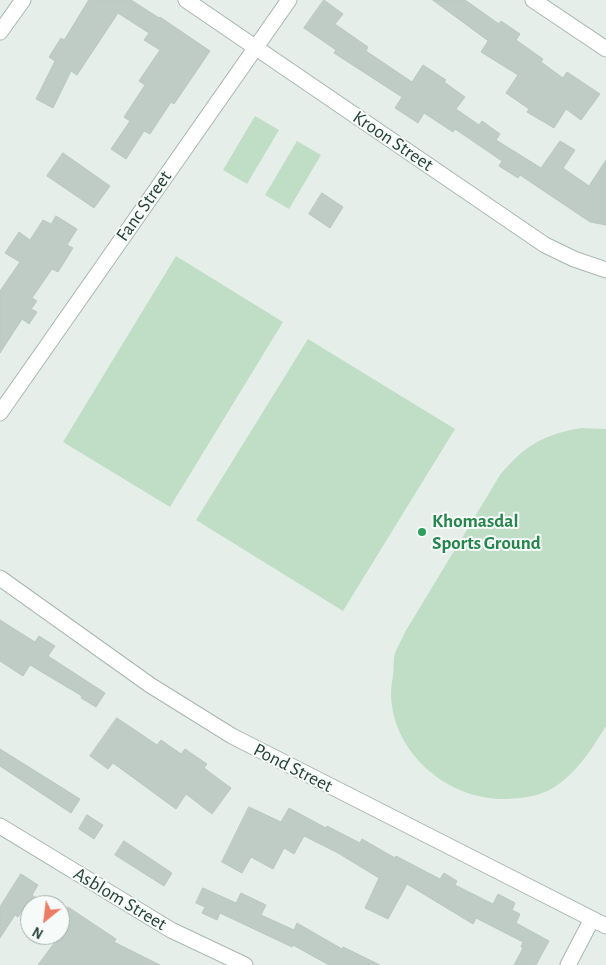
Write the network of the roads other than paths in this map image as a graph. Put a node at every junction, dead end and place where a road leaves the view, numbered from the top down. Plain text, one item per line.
1 (22, 0) edge
2 (186, 0) edge
3 (289, 0) edge
4 (533, 0) edge
5 (0, 32) edge
6 (255, 47) junction
7 (606, 48) edge
8 (606, 270) edge
9 (0, 412) edge
10 (0, 578) edge
11 (3, 833) edge
12 (592, 919) junction
13 (606, 926) edge
14 (245, 965) edge
15 (568, 965) edge

1 - 5 street
2 - 6 street, Kroon Street
3 - 6 street, Fanc Street
4 - 7 street
6 - 8 street, Kroon Street
6 - 9 street, Fanc Street
10 - 12 street, Pond Street
11 - 14 street, Asblom Street
12 - 13 street, Pond Street
12 - 15 street

